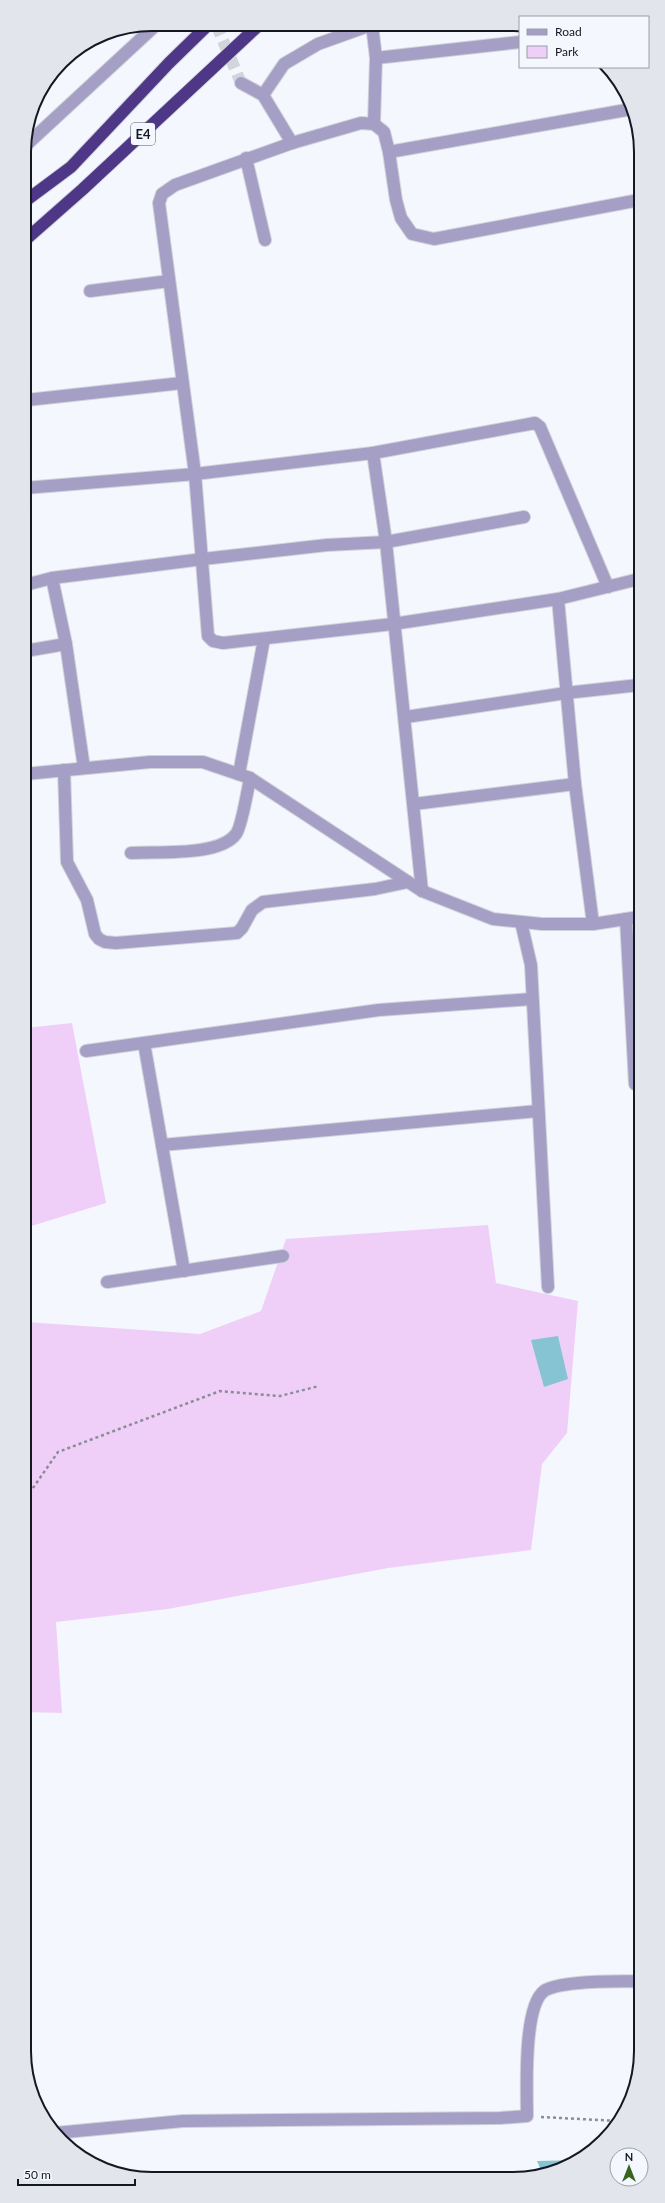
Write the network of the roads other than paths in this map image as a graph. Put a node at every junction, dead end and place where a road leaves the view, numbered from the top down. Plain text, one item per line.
1 (149, 31) edge
2 (202, 31) edge
3 (253, 31) edge
4 (355, 31) edge
5 (373, 31) edge
6 (519, 42) edge
7 (376, 58) junction
8 (241, 83) tunnel mouth
9 (263, 95) junction
10 (626, 109) edge
11 (374, 124) junction
12 (31, 140) edge
13 (292, 143) junction
14 (389, 152) junction
15 (246, 158) junction
16 (31, 197) edge
17 (634, 201) edge
18 (31, 235) edge
19 (265, 240) dead end
20 (169, 281) junction
21 (90, 291) dead end
22 (182, 383) junction
23 (31, 400) edge
24 (373, 453) junction
25 (195, 474) junction
26 (31, 488) edge
27 (524, 517) dead end
28 (386, 542) junction
29 (203, 559) junction
30 (52, 578) junction
31 (634, 580) edge
32 (31, 583) edge
33 (608, 587) junction
34 (558, 599) junction
35 (393, 624) junction
36 (264, 639) junction
37 (66, 644) junction
38 (31, 650) edge
39 (634, 686) edge
40 (566, 694) junction
41 (406, 717) junction
42 (84, 768) junction
43 (64, 770) junction
44 (31, 773) edge
45 (244, 776) junction
46 (575, 784) junction
47 (414, 804) junction
48 (131, 853) dead end
49 (408, 882) junction
50 (422, 891) junction
51 (634, 918) edge
52 (626, 919) junction
53 (521, 922) junction
54 (593, 924) junction
55 (532, 999) junction
56 (144, 1043) junction
57 (86, 1051) dead end
58 (634, 1066) edge
59 (538, 1111) junction
60 (162, 1145) junction
61 (283, 1256) dead end
62 (184, 1271) junction
63 (107, 1282) dead end
64 (548, 1287) dead end
65 (634, 1981) edge
66 (62, 2132) edge

1 - 12 street
2 - 16 highway, E4
3 - 18 highway, E4
4 - 9 street
5 - 7 street
6 - 7 street
7 - 11 street
8 - 9 street
9 - 13 street
10 - 14 street
11 - 13 street
11 - 14 street
13 - 15 street
14 - 17 street
15 - 19 street
15 - 20 street
20 - 21 street
20 - 22 street
22 - 23 street
22 - 25 street
24 - 25 street
24 - 28 street
24 - 33 street
25 - 26 street
25 - 29 street
27 - 28 street
28 - 29 street
28 - 35 street
29 - 30 street
29 - 36 street
30 - 32 street
30 - 37 street
31 - 33 street
33 - 34 street
34 - 35 street
34 - 40 street
35 - 36 street
35 - 41 street
36 - 45 street
37 - 38 street
37 - 42 street
39 - 40 street
40 - 41 street
40 - 46 street
41 - 47 street
42 - 43 street
42 - 45 street
43 - 44 street
43 - 49 street
45 - 48 street
45 - 49 street
46 - 47 street
46 - 54 street
47 - 50 street
49 - 50 street
50 - 53 street
51 - 52 street
52 - 54 street
52 - 58 street
53 - 54 street
53 - 55 street
55 - 56 street
55 - 59 street
56 - 57 street
56 - 60 street
59 - 60 street
59 - 64 street
60 - 62 street
61 - 62 street
62 - 63 street
65 - 66 street

